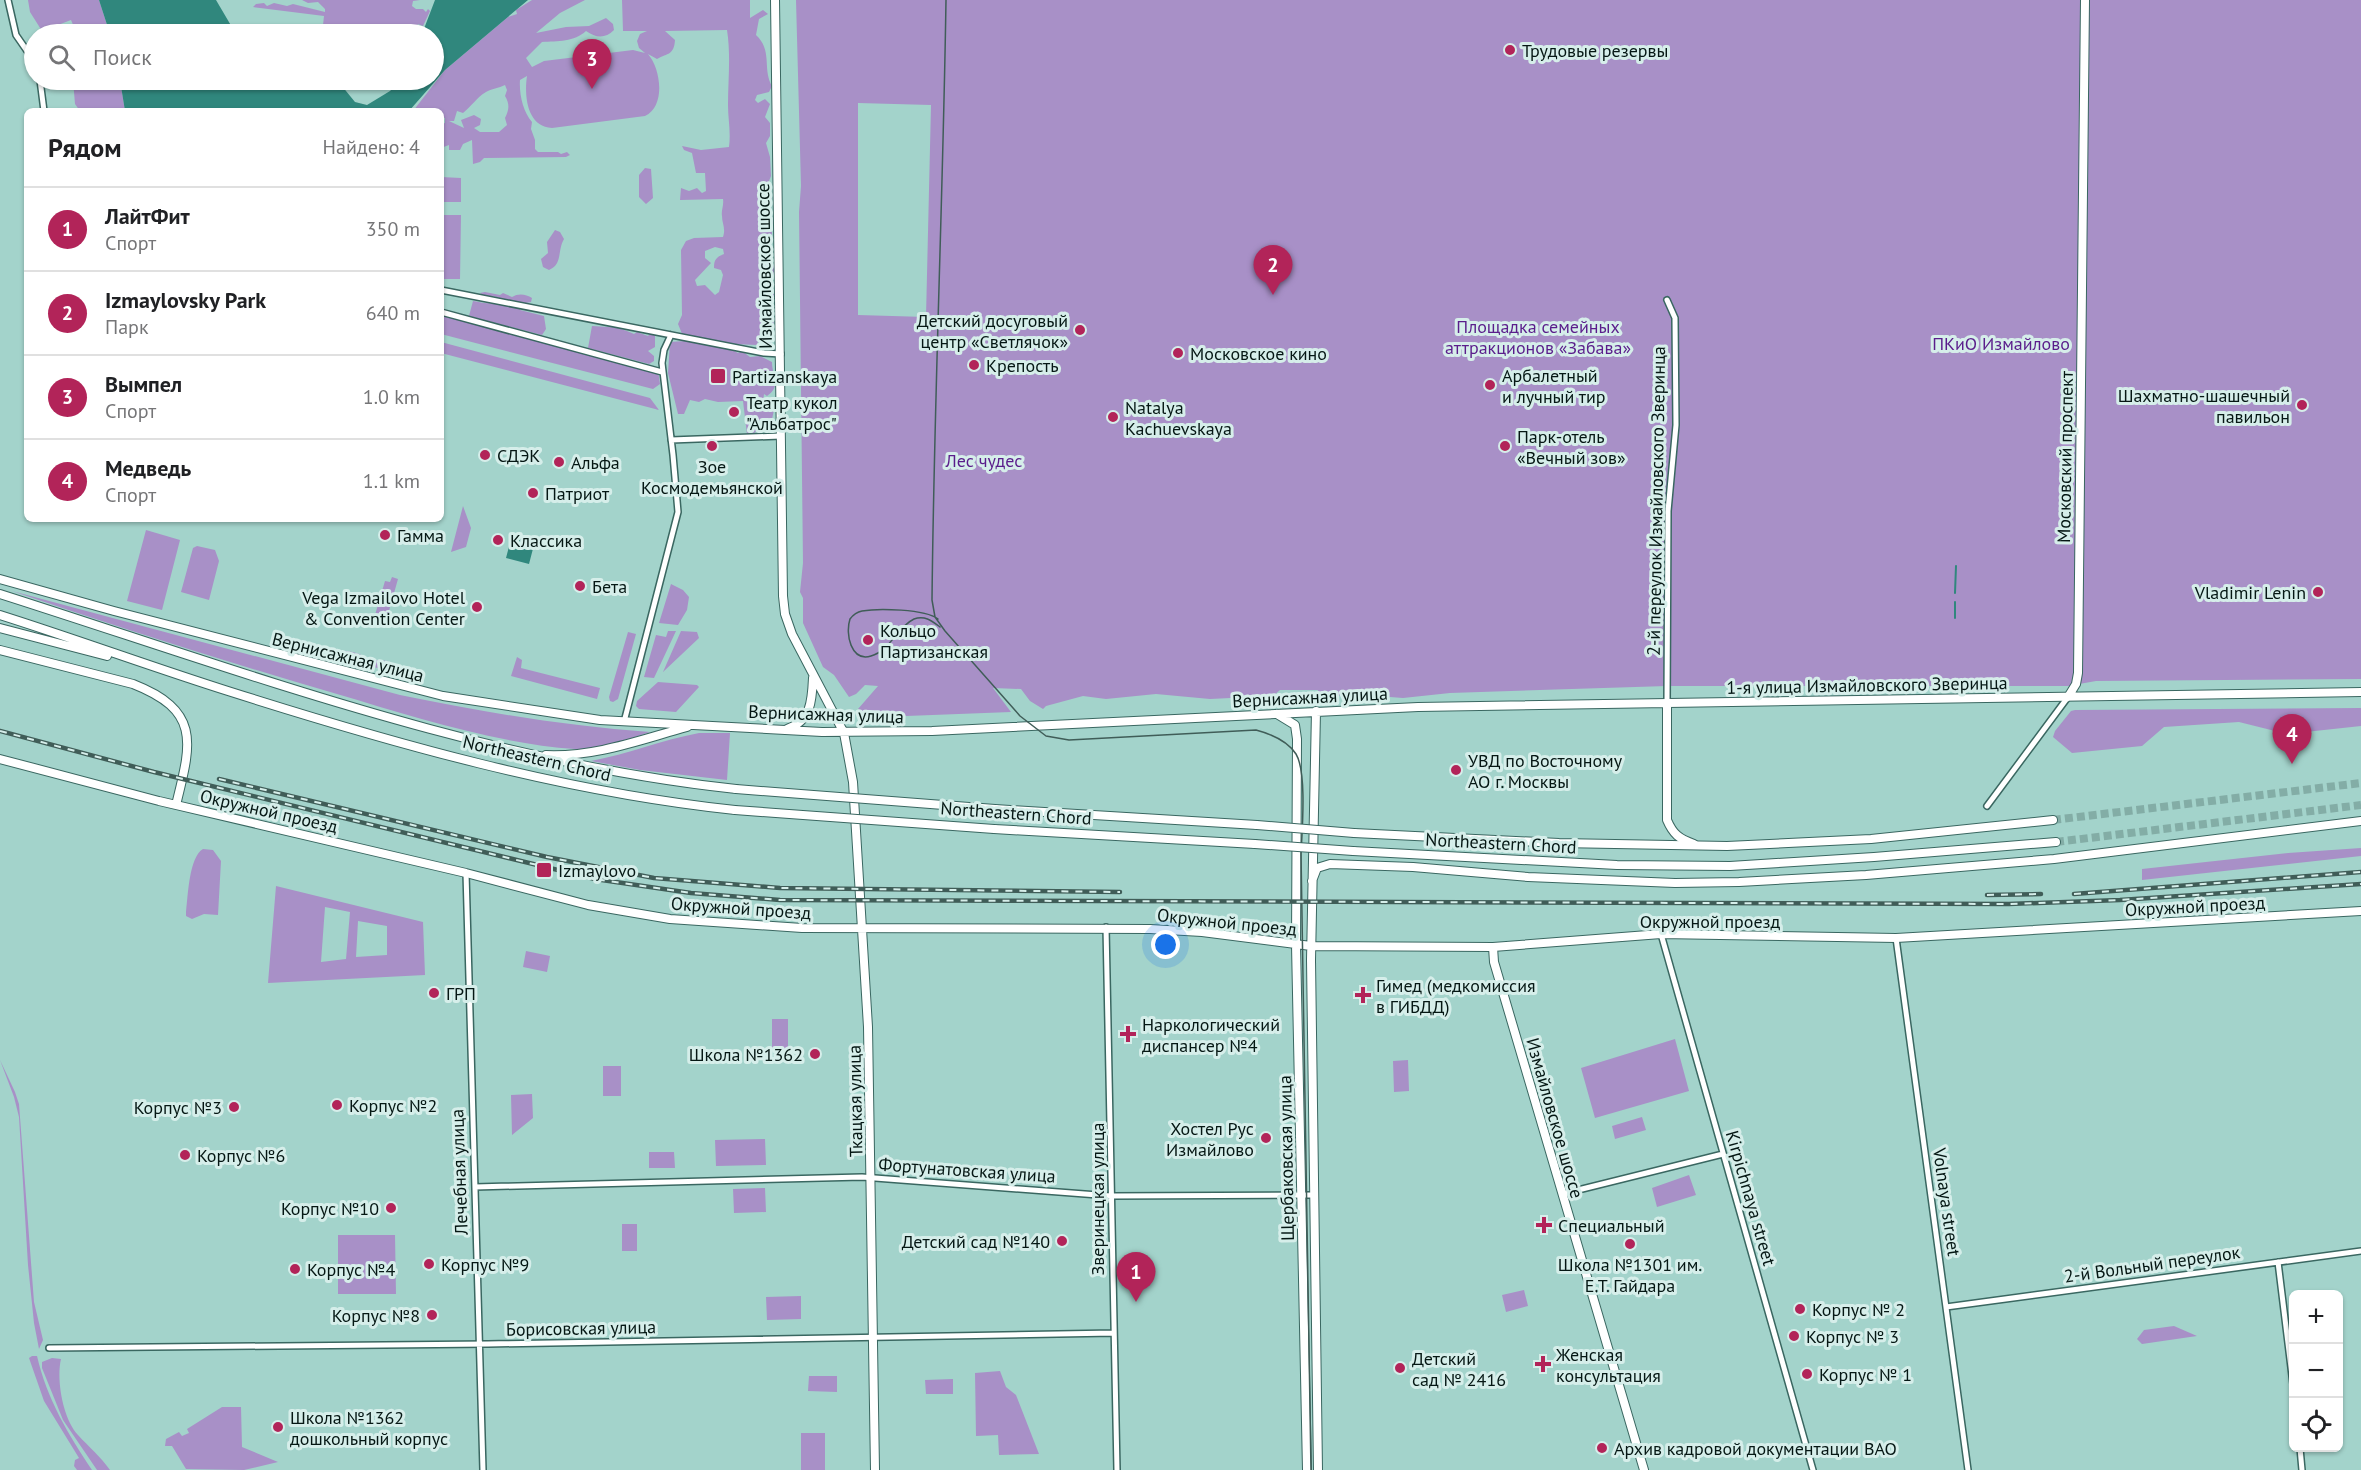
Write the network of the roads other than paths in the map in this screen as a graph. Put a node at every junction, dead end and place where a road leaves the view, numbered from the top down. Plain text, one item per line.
1 (9, 0) edge
2 (775, 0) edge
3 (2085, 0) edge
4 (24, 47) edge
5 (41, 90) edge
6 (44, 108) edge
7 (444, 291) edge
8 (1666, 300) dead end
9 (444, 313) edge
10 (671, 335) junction
11 (781, 354) junction
12 (662, 372) junction
13 (781, 436) junction
14 (671, 440) junction
15 (0, 579) edge
16 (0, 594) edge
17 (0, 615) edge
18 (0, 628) edge
19 (0, 650) edge
20 (162, 669) junction
21 (813, 677) junction
22 (2361, 692) edge
23 (2068, 696) junction
24 (1667, 704) junction
25 (1316, 711) junction
26 (1275, 713) junction
27 (624, 722) junction
28 (694, 725) junction
29 (785, 730) junction
30 (844, 733) junction
31 (534, 754) junction
32 (0, 759) edge
33 (176, 805) junction
34 (1986, 807) dead end
35 (2053, 820) tunnel mouth
36 (2361, 820) edge
37 (2056, 842) tunnel mouth
38 (1705, 847) junction
39 (465, 873) junction
40 (1312, 881) junction
41 (2361, 911) edge
42 (862, 927) junction
43 (1106, 927) junction
44 (1661, 934) junction
45 (1896, 938) junction
46 (1296, 945) junction
47 (1311, 946) junction
48 (1493, 947) junction
49 (1723, 1154) junction
50 (871, 1178) junction
51 (475, 1187) junction
52 (1562, 1194) junction
53 (1302, 1195) junction
54 (1314, 1195) junction
55 (1111, 1196) junction
56 (2361, 1251) edge
57 (2278, 1262) junction
58 (1946, 1308) junction
59 (1114, 1333) junction
60 (873, 1338) junction
61 (479, 1345) junction
62 (49, 1348) dead end
63 (2289, 1351) edge
64 (2300, 1452) edge
65 (483, 1470) edge
66 (874, 1470) edge
67 (1117, 1470) edge
68 (1307, 1470) edge
69 (1318, 1470) edge
70 (1644, 1470) edge
71 (1812, 1470) edge
72 (1968, 1470) edge
73 (2302, 1470) edge

1 - 4 street
2 - 11 main road, Измайловское шоссе
3 - 23 main road, Московский проспект
5 - 6 street
7 - 10 street
8 - 24 street, 2-й переулок Измайловского Зверинца
9 - 12 street
10 - 11 street
10 - 12 street
11 - 13 main road, Измайловское шоссе
12 - 14 street
13 - 14 street
13 - 21 main road, Измайловское шоссе
14 - 27 street
15 - 27 main road, Вернисажная улица
16 - 31 main road, Northeastern Chord
17 - 20 main road, Northeastern Chord
18 - 20 main road
19 - 33 main road
20 - 37 main road, Northeastern Chord, bridge
21 - 29 main road
21 - 30 main road, Измайловское шоссе
22 - 23 main road, 1-я улица Измайловского Зверинца
23 - 24 main road, 1-я улица Измайловского Зверинца
23 - 34 street
24 - 25 main road, Вернисажная улица
24 - 38 main road
25 - 26 main road, Вернисажная улица
25 - 40 main road, Щербаковская улица
26 - 30 main road, Вернисажная улица
26 - 46 main road, Щербаковская улица
27 - 28 main road, Вернисажная улица
28 - 29 main road, Вернисажная улица
28 - 31 main road
29 - 30 main road, Вернисажная улица
30 - 42 main road, Ткацкая улица
31 - 38 main road, Northeastern Chord, bridge
32 - 33 main road, Окружной проезд
33 - 39 main road, Окружной проезд
35 - 38 main road, Northeastern Chord
36 - 40 main road
39 - 42 main road, Окружной проезд
39 - 51 street, Лечебная улица
40 - 47 main road, Щербаковская улица
41 - 45 main road, Окружной проезд
42 - 43 main road, Окружной проезд
42 - 50 main road, Ткацкая улица
43 - 46 main road, Окружной проезд
43 - 55 street, Зверинецкая улица
44 - 45 main road, Окружной проезд
44 - 48 main road, Окружной проезд
44 - 49 street, Kirpichnaya street
45 - 58 street, Volnaya street
46 - 47 main road, Окружной проезд
46 - 53 main road, Щербаковская улица
47 - 48 main road, Окружной проезд
47 - 54 main road, Щербаковская улица
48 - 52 main road, Измайловское шоссе
49 - 52 street
49 - 71 street, Kirpichnaya street
50 - 51 street, Фортунатовская улица
50 - 55 street, Фортунатовская улица
50 - 60 main road, Ткацкая улица
51 - 61 street, Лечебная улица
52 - 70 main road, Измайловское шоссе
53 - 54 street, Фортунатовская улица
53 - 55 street, Фортунатовская улица
53 - 68 main road, Щербаковская улица
54 - 69 main road, Щербаковская улица
55 - 59 street, Зверинецкая улица
56 - 57 street, 2-й Вольный переулок
57 - 58 street, 2-й Вольный переулок
57 - 63 street
58 - 72 street, Volnaya street
59 - 60 street, Борисовская улица
59 - 67 street, Зверинецкая улица
60 - 61 street, Борисовская улица
60 - 66 main road, Ткацкая улица
61 - 62 street, Борисовская улица
61 - 65 street, Лечебная улица
64 - 73 street

